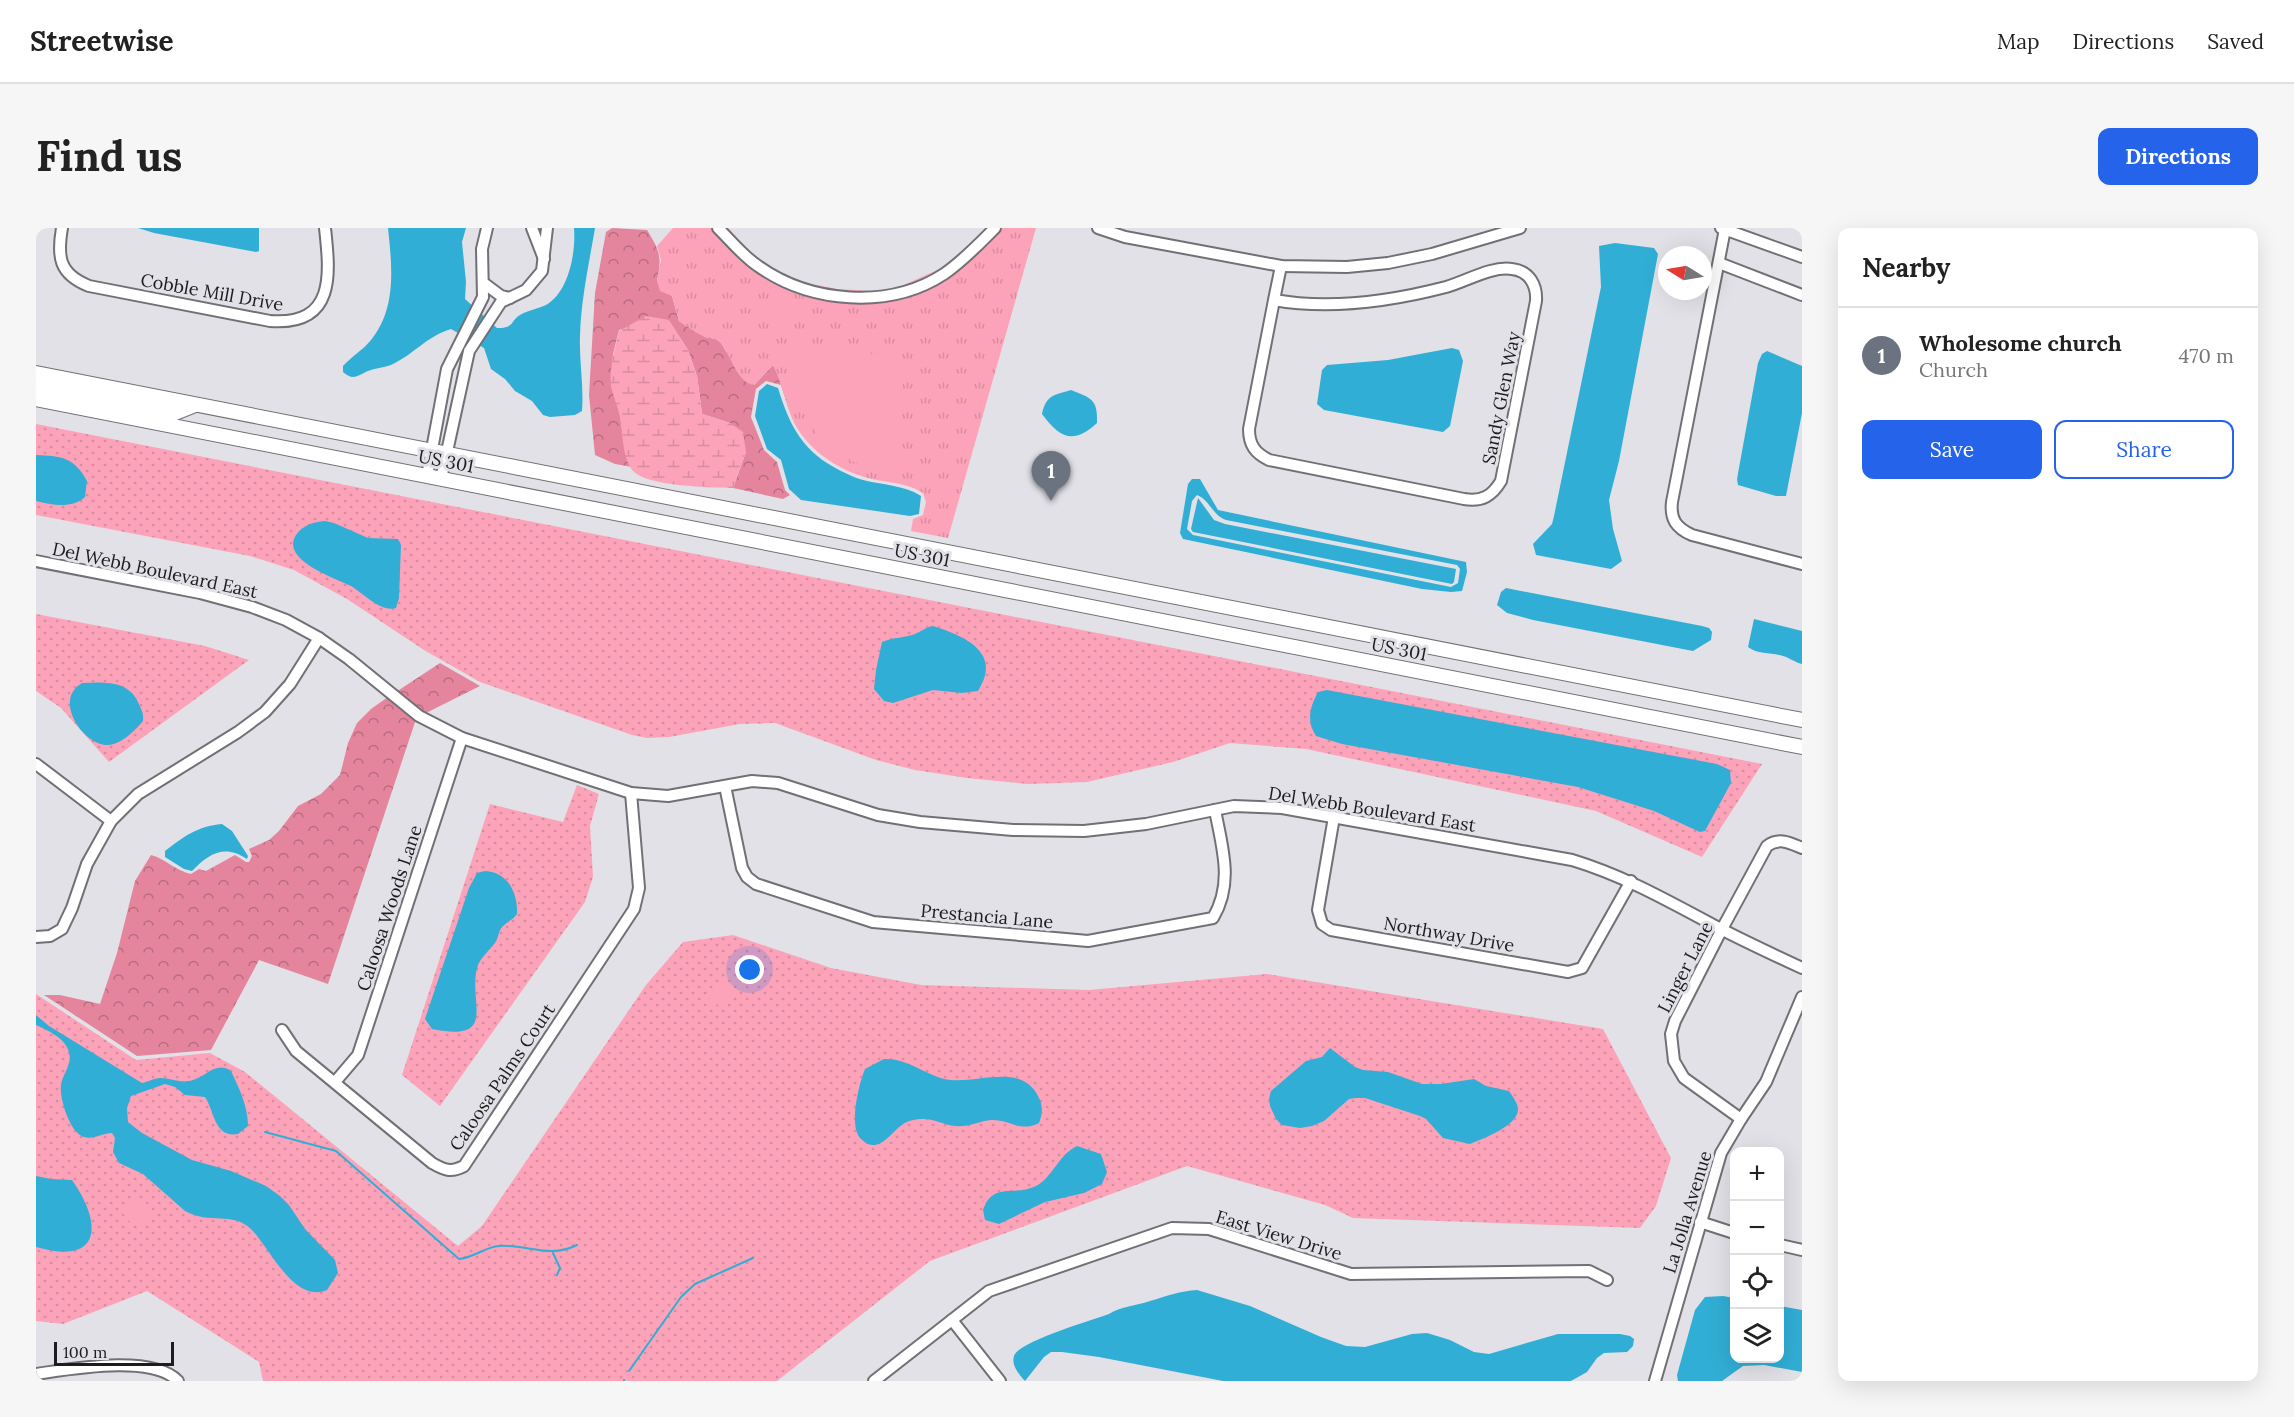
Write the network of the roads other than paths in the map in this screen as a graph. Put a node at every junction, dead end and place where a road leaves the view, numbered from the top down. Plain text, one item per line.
1 (62, 228) edge
2 (325, 228) edge
3 (487, 228) edge
4 (532, 228) edge
5 (547, 228) edge
6 (718, 228) edge
7 (995, 228) edge
8 (1098, 228) edge
9 (1520, 228) edge
10 (1723, 229) edge
11 (1802, 257) edge
12 (544, 260) junction
13 (1719, 263) junction
14 (1281, 266) junction
15 (485, 284) junction
16 (1802, 295) edge
17 (510, 298) junction
18 (1274, 300) junction
19 (36, 374) edge
20 (36, 387) edge
21 (36, 399) edge
22 (195, 405) junction
23 (431, 452) junction
24 (446, 455) junction
25 (427, 476) junction
26 (441, 479) junction
27 (36, 561) edge
28 (1802, 564) edge
29 (319, 638) junction
30 (1622, 685) junction
31 (1617, 710) junction
32 (1802, 720) edge
33 (462, 738) junction
34 (1802, 747) edge
35 (36, 764) edge
36 (725, 786) junction
37 (631, 793) junction
38 (1215, 810) junction
39 (1334, 818) junction
40 (111, 821) junction
41 (1802, 848) edge
42 (1631, 881) junction
43 (1722, 929) junction
44 (36, 937) edge
45 (1802, 968) edge
46 (1802, 997) edge
47 (282, 1030) dead end
48 (335, 1082) junction
49 (1741, 1119) junction
50 (1700, 1222) junction
51 (1730, 1232) edge
52 (1784, 1246) edge
53 (1802, 1250) edge
54 (1607, 1280) dead end
55 (952, 1320) junction
56 (36, 1374) edge
57 (178, 1381) edge
58 (874, 1381) edge
59 (1000, 1381) edge
60 (1655, 1381) edge

1 - 2 street, Cobble Mill Drive
3 - 15 street
4 - 12 street
5 - 12 street
6 - 7 street
8 - 14 street
9 - 14 street
10 - 11 street
10 - 13 street
12 - 17 street
13 - 16 street
13 - 28 street
14 - 18 street, Sandy Glen Way
15 - 17 street
15 - 23 street
17 - 24 street
18 - 18 street, Sandy Glen Way
19 - 22 main road, US 301
20 - 22 main road
21 - 25 main road, US 301 / US 301
22 - 23 main road, US 301
23 - 24 main road, US 301
23 - 25 street
24 - 26 street
24 - 30 main road, US 301
25 - 26 main road, US 301 / US 301
26 - 31 main road, US 301 / US 301
27 - 29 street, Del Webb Boulevard East
29 - 33 street, Del Webb Boulevard East
29 - 40 street
30 - 31 main road
30 - 32 main road, US 301
31 - 34 main road, US 301 / US 301
33 - 37 street, Del Webb Boulevard East
33 - 48 street, Caloosa Woods Lane
35 - 40 street
36 - 37 street, Del Webb Boulevard East
36 - 38 street, Del Webb Boulevard East
36 - 38 street, Prestancia Lane
37 - 48 street, Caloosa Palms Court
38 - 39 street, Del Webb Boulevard East
39 - 42 street, Del Webb Boulevard East
39 - 42 street, Northway Drive
40 - 44 street
41 - 43 street, Linger Lane
42 - 43 street, Del Webb Boulevard East
43 - 45 street, Del Webb Boulevard East
43 - 49 street, Linger Lane
46 - 49 street, La Jolla Avenue
47 - 48 street, Caloosa Palms Court
49 - 50 street, La Jolla Avenue
50 - 51 street
50 - 60 street, La Jolla Avenue
52 - 53 street
54 - 55 street, East View Drive
55 - 58 street, East View Drive
55 - 59 street
56 - 57 street

